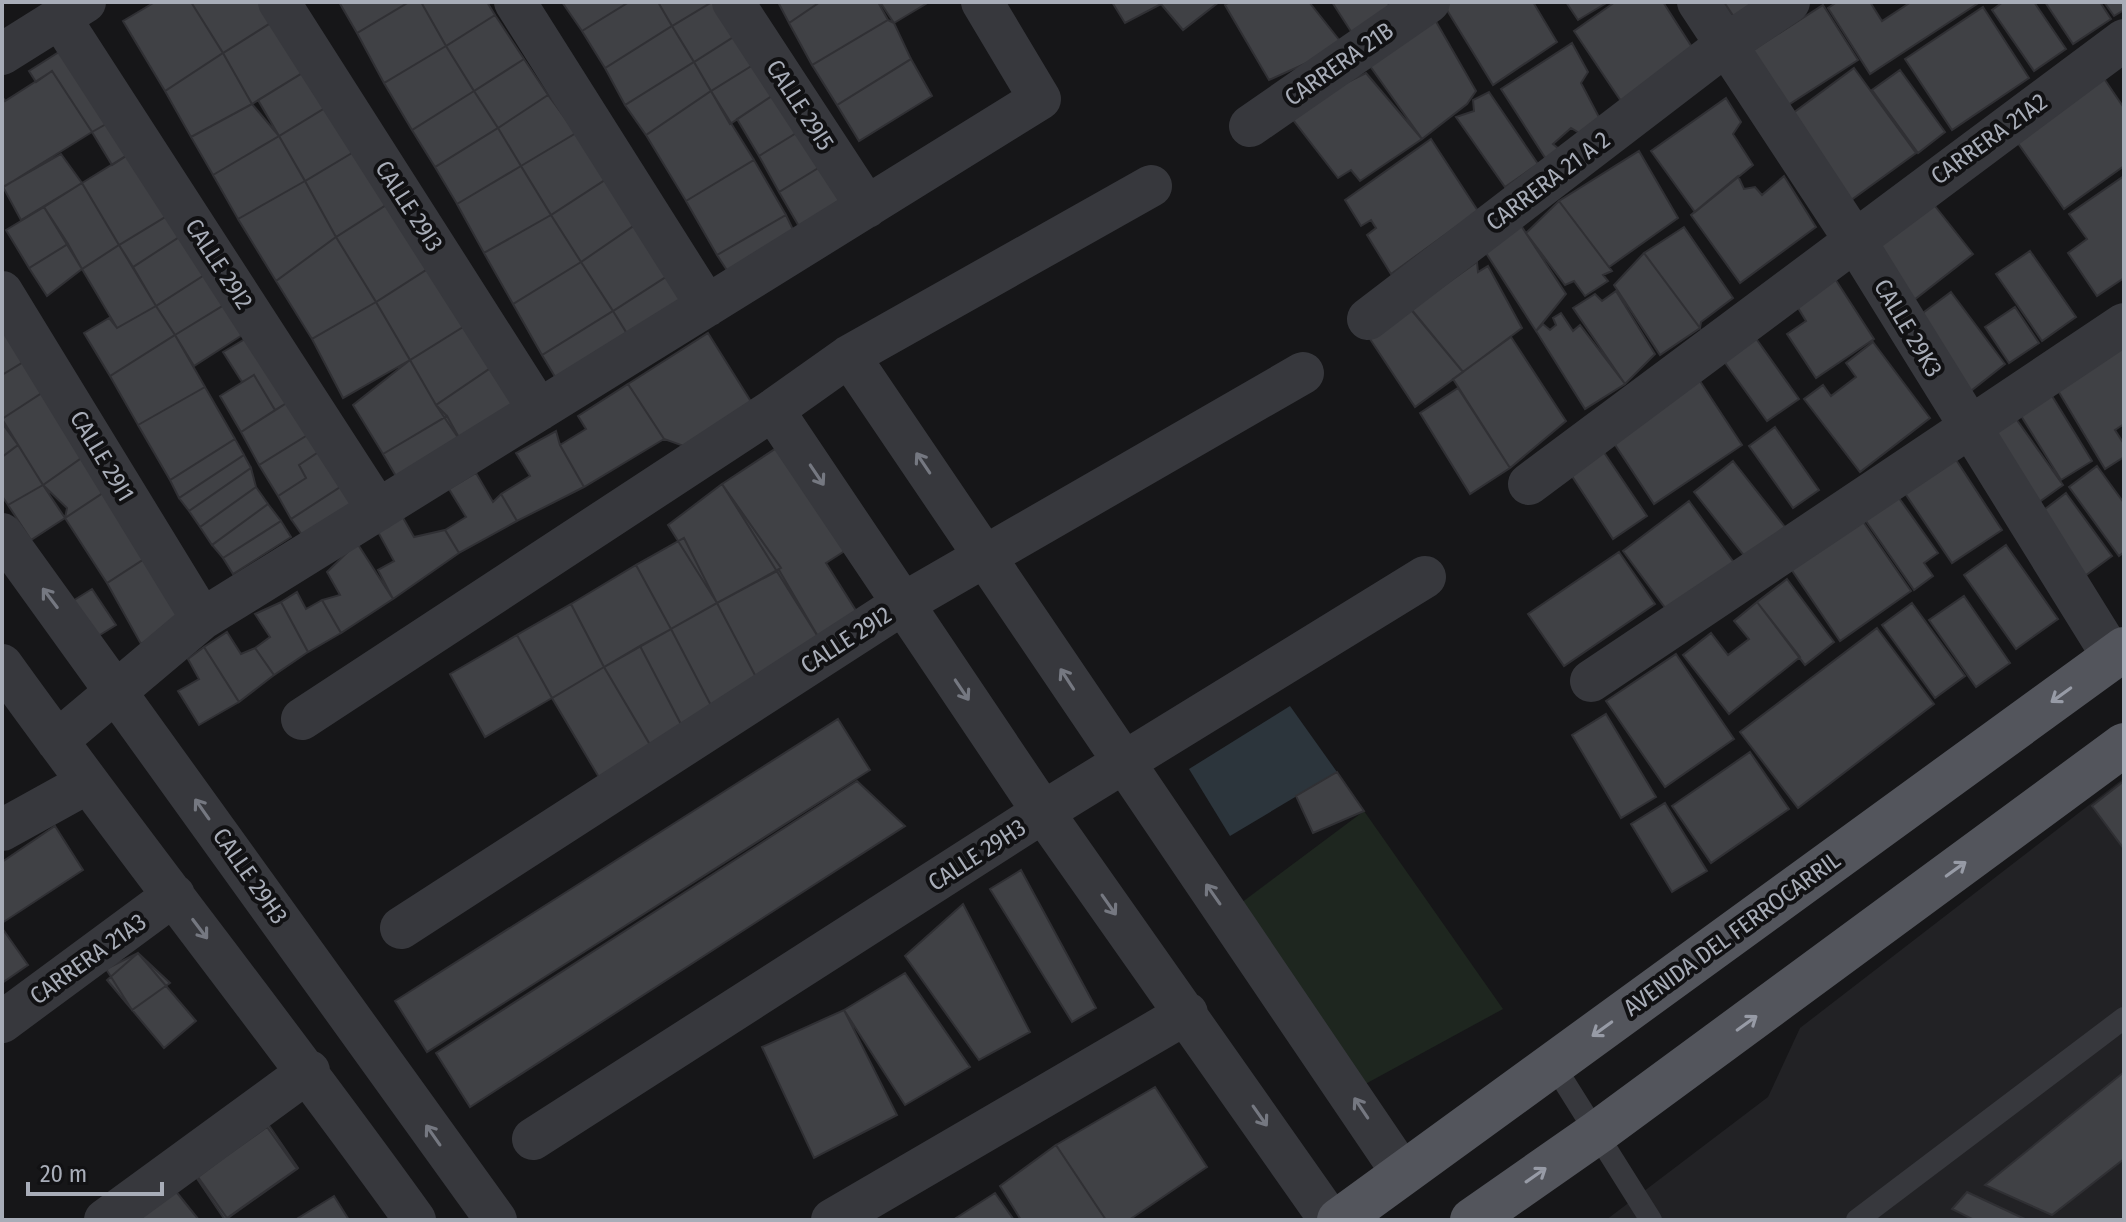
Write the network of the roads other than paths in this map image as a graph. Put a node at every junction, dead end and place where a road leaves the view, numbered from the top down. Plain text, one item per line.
1 (279, 2) edge
2 (515, 2) edge
3 (733, 2) edge
4 (982, 2) edge
5 (1429, 2) edge
6 (1698, 2) edge
7 (1789, 2) edge
8 (73, 10) edge
9 (2124, 40) edge
10 (1727, 44) junction
11 (2, 54) edge
12 (1250, 126) dead end
13 (1151, 186) dead end
14 (867, 207) junction
15 (1854, 239) junction
16 (2, 292) edge
17 (707, 306) junction
18 (1368, 319) dead end
19 (2124, 324) edge
20 (849, 356) junction
21 (1303, 373) dead end
22 (539, 410) junction
23 (773, 410) junction
24 (1970, 429) junction
25 (1529, 484) dead end
26 (378, 510) junction
27 (2, 534) edge
28 (986, 555) junction
29 (1425, 577) dead end
30 (904, 603) junction
31 (202, 619) junction
32 (2118, 653) edge
33 (2, 665) edge
34 (1591, 681) dead end
35 (117, 689) junction
36 (302, 719) dead end
37 (57, 741) junction
38 (2124, 745) edge
39 (1122, 763) junction
40 (87, 783) junction
41 (1043, 812) junction
42 (2, 830) edge
43 (174, 895) junction
44 (401, 928) dead end
45 (1187, 1013) junction
46 (2124, 1018) edge
47 (2, 1022) edge
48 (1553, 1064) junction
49 (309, 1071) junction
50 (1598, 1132) junction
51 (533, 1139) dead end
52 (1403, 1174) junction
53 (471, 1188) junction
54 (105, 1220) edge
55 (415, 1220) edge
56 (438, 1220) edge
57 (496, 1220) edge
58 (832, 1220) edge
59 (1330, 1220) edge
60 (1339, 1220) edge
61 (1472, 1220) edge
62 (1651, 1220) edge
63 (1857, 1220) edge

1 - 22 street, CALLE 29I3
2 - 17 street
3 - 14 street, CALLE 29I5
4 - 14 street
5 - 12 street, CARRERA 21B
6 - 10 street, CALLE 29K3
7 - 10 street
8 - 11 street
8 - 26 street, CALLE 29I2
9 - 15 street, CARRERA 21A2
10 - 15 street, CALLE 29K3
10 - 18 street, CARRERA 21 A 2
13 - 20 street
14 - 17 street
15 - 24 street, CALLE 29K3
15 - 25 street, CARRERA 21A2
16 - 31 street, CALLE 29I1
17 - 22 street
19 - 24 street
20 - 23 street
28 -> 20 street
21 - 28 street, CALLE 29I2
22 - 26 street
23 -> 30 street
23 - 36 street
24 - 32 street, CALLE 29K3
24 - 34 street
26 - 31 street
35 -> 27 street, CALLE 29H3
28 - 30 street, CALLE 29I2
39 -> 28 street
29 - 39 street, CALLE 29H3
30 -> 41 street
30 - 44 street, CALLE 29I2
31 - 35 street
32 -> 48 main road, AVENIDA DEL FERROCARRIL
33 - 37 street
35 - 37 street
53 -> 35 street, CALLE 29H3
37 - 40 street
50 -> 38 main road
39 - 41 street, CALLE 29H3
52 -> 39 street
40 - 42 street
40 - 43 street
41 -> 45 street
41 - 51 street, CALLE 29H3
43 - 47 street, CARRERA 21A3
43 -> 49 street
45 - 58 street
45 -> 59 street
46 - 63 lane
48 - 50 lane
48 - 52 main road, AVENIDA DEL FERROCARRIL
49 - 54 street
49 - 55 street
61 -> 50 main road
50 - 62 lane
52 - 60 main road, AVENIDA DEL FERROCARRIL
53 - 56 street
53 - 57 street, CALLE 29H3

